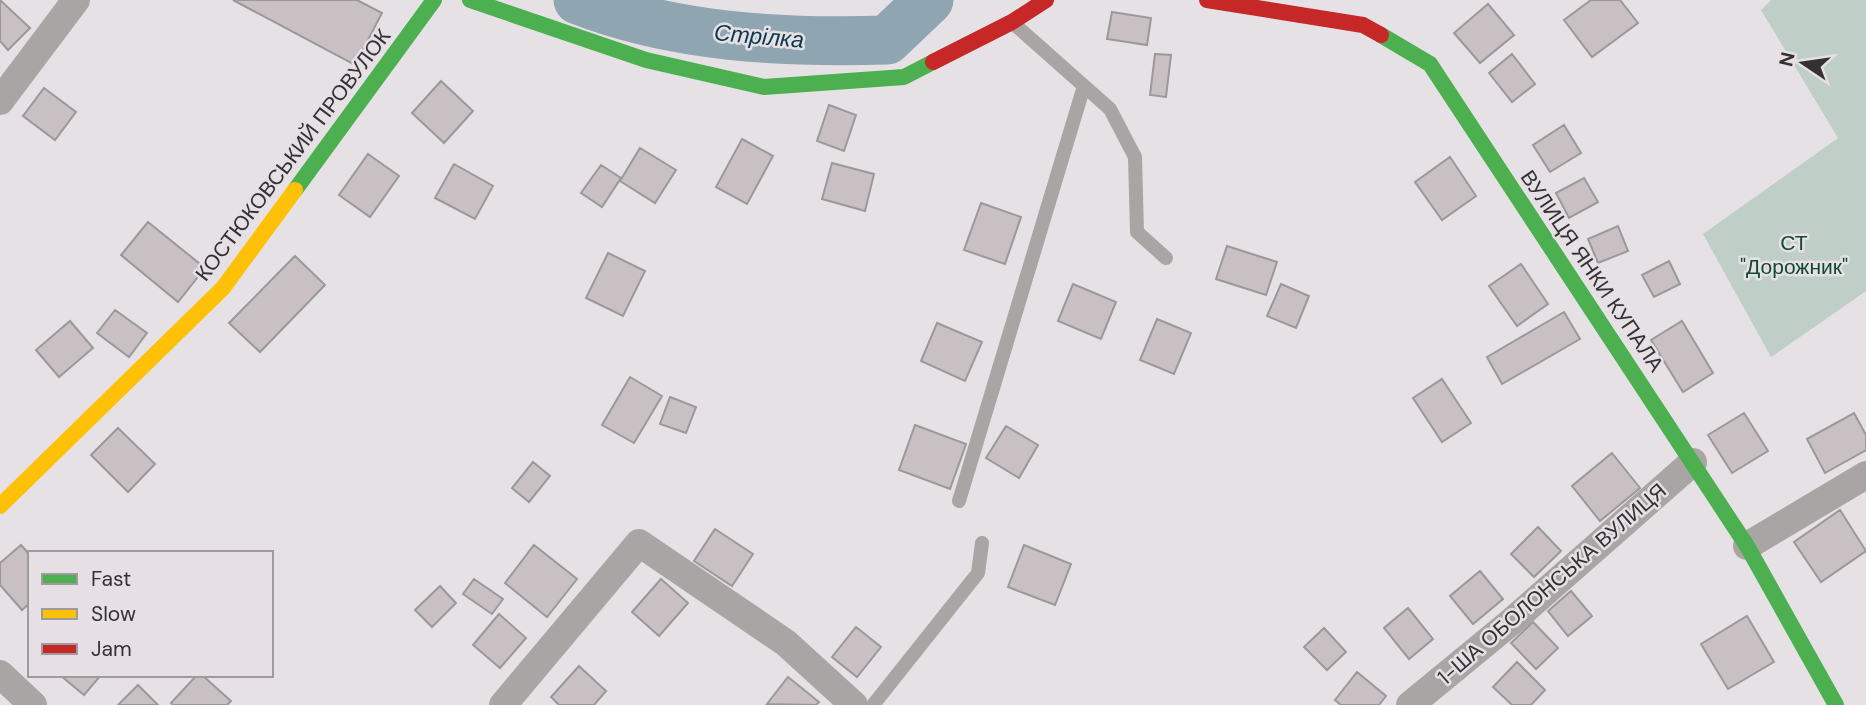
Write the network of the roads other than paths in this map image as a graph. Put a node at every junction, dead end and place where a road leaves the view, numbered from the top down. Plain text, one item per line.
1 (76, 0) edge
2 (434, 0) edge
3 (470, 0) edge
4 (1046, 0) edge
5 (1207, 0) edge
6 (1012, 22) junction
7 (1084, 86) junction
8 (0, 102) edge
9 (1166, 258) dead end
10 (1693, 462) junction
11 (1866, 475) edge
12 (959, 501) dead end
13 (0, 506) edge
14 (982, 543) dead end
15 (1746, 546) junction
16 (0, 674) edge
17 (33, 705) edge
18 (503, 705) edge
19 (854, 705) edge
20 (873, 705) edge
21 (1410, 705) edge
22 (1836, 705) edge

1 - 8 street
2 - 13 street, КОСТЮКОВСЬКИЙ ПРОВУЛОК
3 - 6 street
4 - 6 street
5 - 10 street, ВУЛИЦЯ ЯНКИ КУПАЛА
6 - 7 lane
7 - 9 lane
7 - 12 lane
10 - 15 street, ВУЛИЦЯ ЯНКИ КУПАЛА
10 - 21 street, 1-ША ОБОЛОНСЬКА ВУЛИЦЯ
11 - 15 street
14 - 20 lane
15 - 22 street, ВУЛИЦЯ ЯНКИ КУПАЛА
16 - 17 street
18 - 19 street

